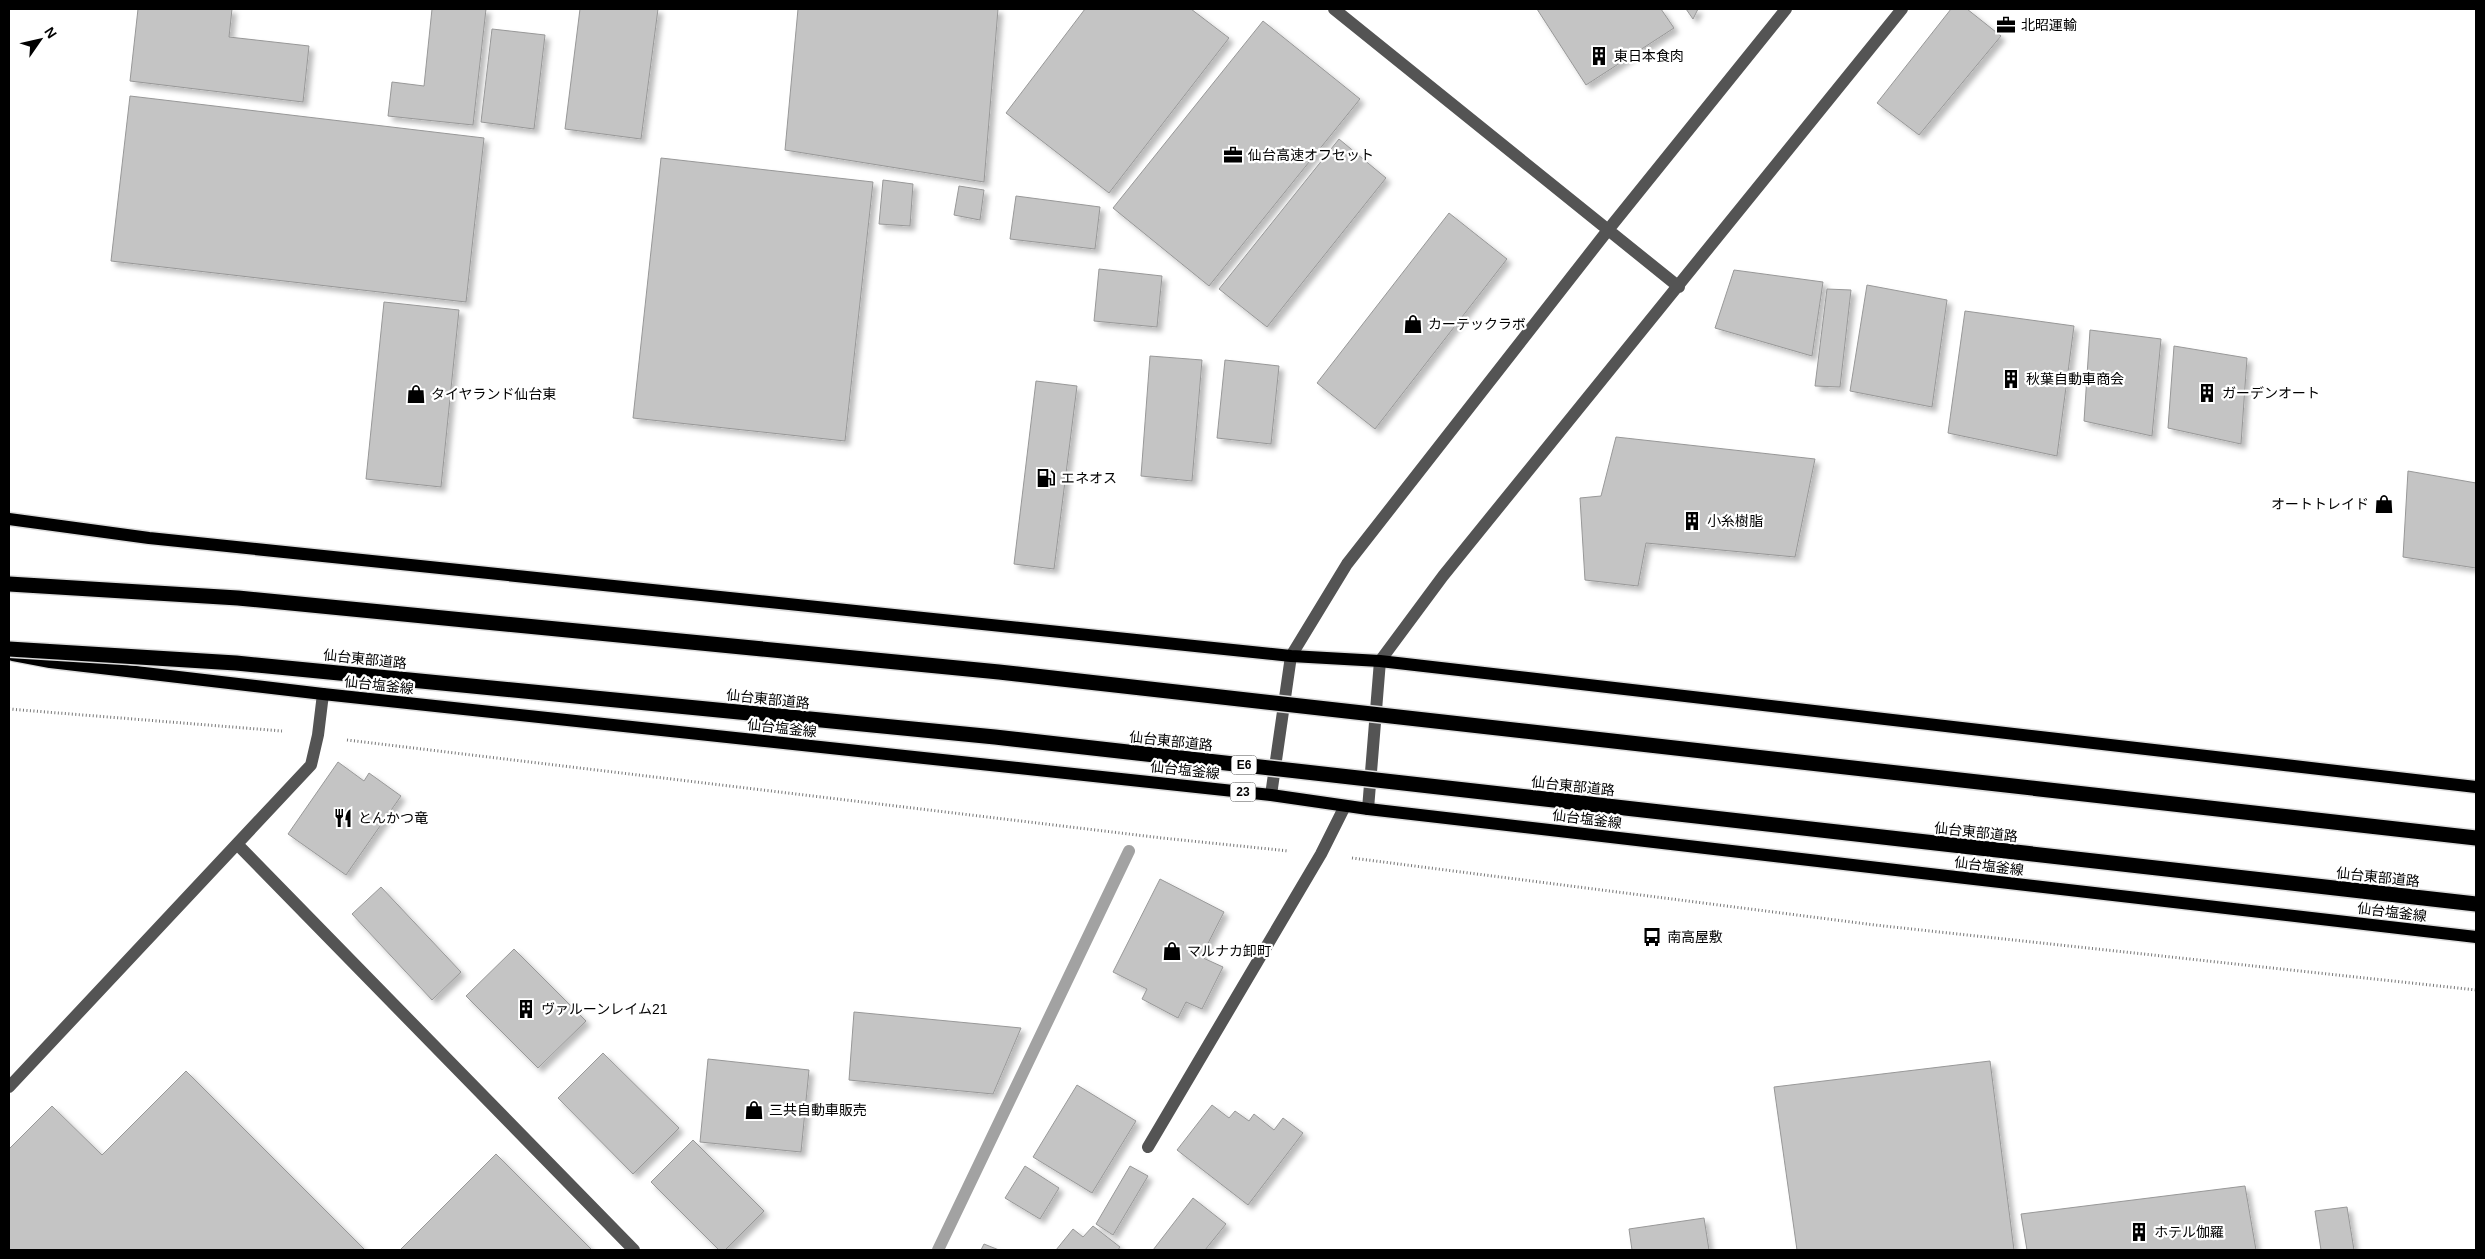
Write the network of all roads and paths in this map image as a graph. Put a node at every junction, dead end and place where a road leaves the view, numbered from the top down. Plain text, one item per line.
1 (1334, 9) edge
2 (1786, 9) edge
3 (1902, 9) edge
4 (1608, 230) junction
5 (1679, 287) junction
6 (9, 518) edge
7 (9, 584) edge
8 (9, 649) edge
9 (9, 654) edge
10 (1291, 656) junction
11 (1380, 661) junction
12 (323, 694) junction
13 (9, 709) edge
14 (282, 732) dead end
15 (338, 739) dead end
16 (2476, 787) edge
17 (1271, 794) junction
18 (1345, 806) junction
19 (1368, 809) junction
20 (2476, 838) edge
21 (237, 844) junction
22 (1321, 854) junction
23 (2476, 904) edge
24 (2476, 937) edge
25 (2476, 990) edge
26 (9, 1087) edge
27 (1148, 1147) dead end
28 (634, 1250) edge

1 - 4 street
2 - 4 street
3 - 5 street
4 - 5 street
4 - 10 street
5 - 11 street
6 - 10 main road
7 - 20 highway, bridge
8 - 23 highway, 仙台東部道路 / E6, bridge
9 - 12 main road, 仙台塩釜線 / 23
10 - 11 main road
10 - 17 street
11 - 16 main road
11 - 19 street
12 - 17 main road, 仙台塩釜線 / 23
12 - 21 street
13 - 14 path
15 - 22 path
17 - 18 main road, 仙台塩釜線 / 23
18 - 19 main road, 仙台塩釜線 / 23
18 - 22 street
19 - 24 main road, 仙台塩釜線 / 23
21 - 26 street
21 - 28 street
22 - 25 path
22 - 27 street

